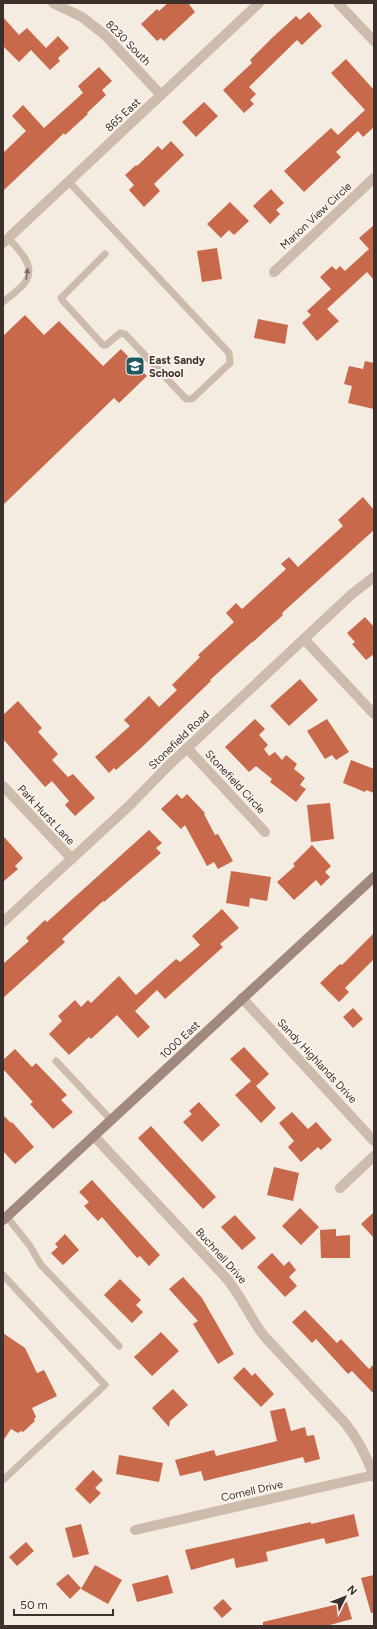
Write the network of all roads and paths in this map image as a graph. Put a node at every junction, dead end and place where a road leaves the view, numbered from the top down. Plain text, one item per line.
1 (53, 3) edge
2 (259, 3) edge
3 (338, 3) edge
4 (374, 41) edge
5 (161, 95) junction
6 (374, 178) edge
7 (69, 182) junction
8 (5, 238) edge
9 (106, 254) dead end
10 (274, 272) dead end
11 (3, 302) edge
12 (374, 577) edge
13 (304, 639) junction
14 (374, 714) edge
15 (187, 748) junction
16 (3, 786) edge
17 (265, 832) dead end
18 (72, 859) junction
19 (374, 877) edge
20 (3, 922) edge
21 (242, 998) junction
22 (56, 1060) dead end
23 (111, 1120) junction
24 (94, 1136) junction
25 (374, 1141) edge
26 (374, 1156) edge
27 (340, 1188) dead end
28 (4, 1217) edge
29 (3, 1275) edge
30 (119, 1346) dead end
31 (374, 1476) edge
32 (3, 1480) edge
33 (135, 1530) dead end

1 - 5 street, 8230 South
2 - 5 street, 865 East
3 - 4 street
5 - 7 street, 865 East
6 - 10 street, Marion View Circle
7 - 8 street, 865 East
7 - 9 lane
11 -> 8 lane
12 - 13 street, Stonefield Road
13 - 14 street
13 - 15 street, Stonefield Road
15 - 17 street, Stonefield Circle
15 - 18 street, Stonefield Road
16 - 18 street, Park Hurst Lane
18 - 20 street, Stonefield Road
19 - 21 street, 1000 East
21 - 23 street, 1000 East
21 - 25 street, Sandy Highlands Drive
22 - 23 lane
23 - 24 street, 1000 East
24 - 28 street, 1000 East
24 - 31 street, Buchnell Drive
26 - 27 street
28 - 30 lane
29 - 32 lane
31 - 33 street, Cornell Drive

